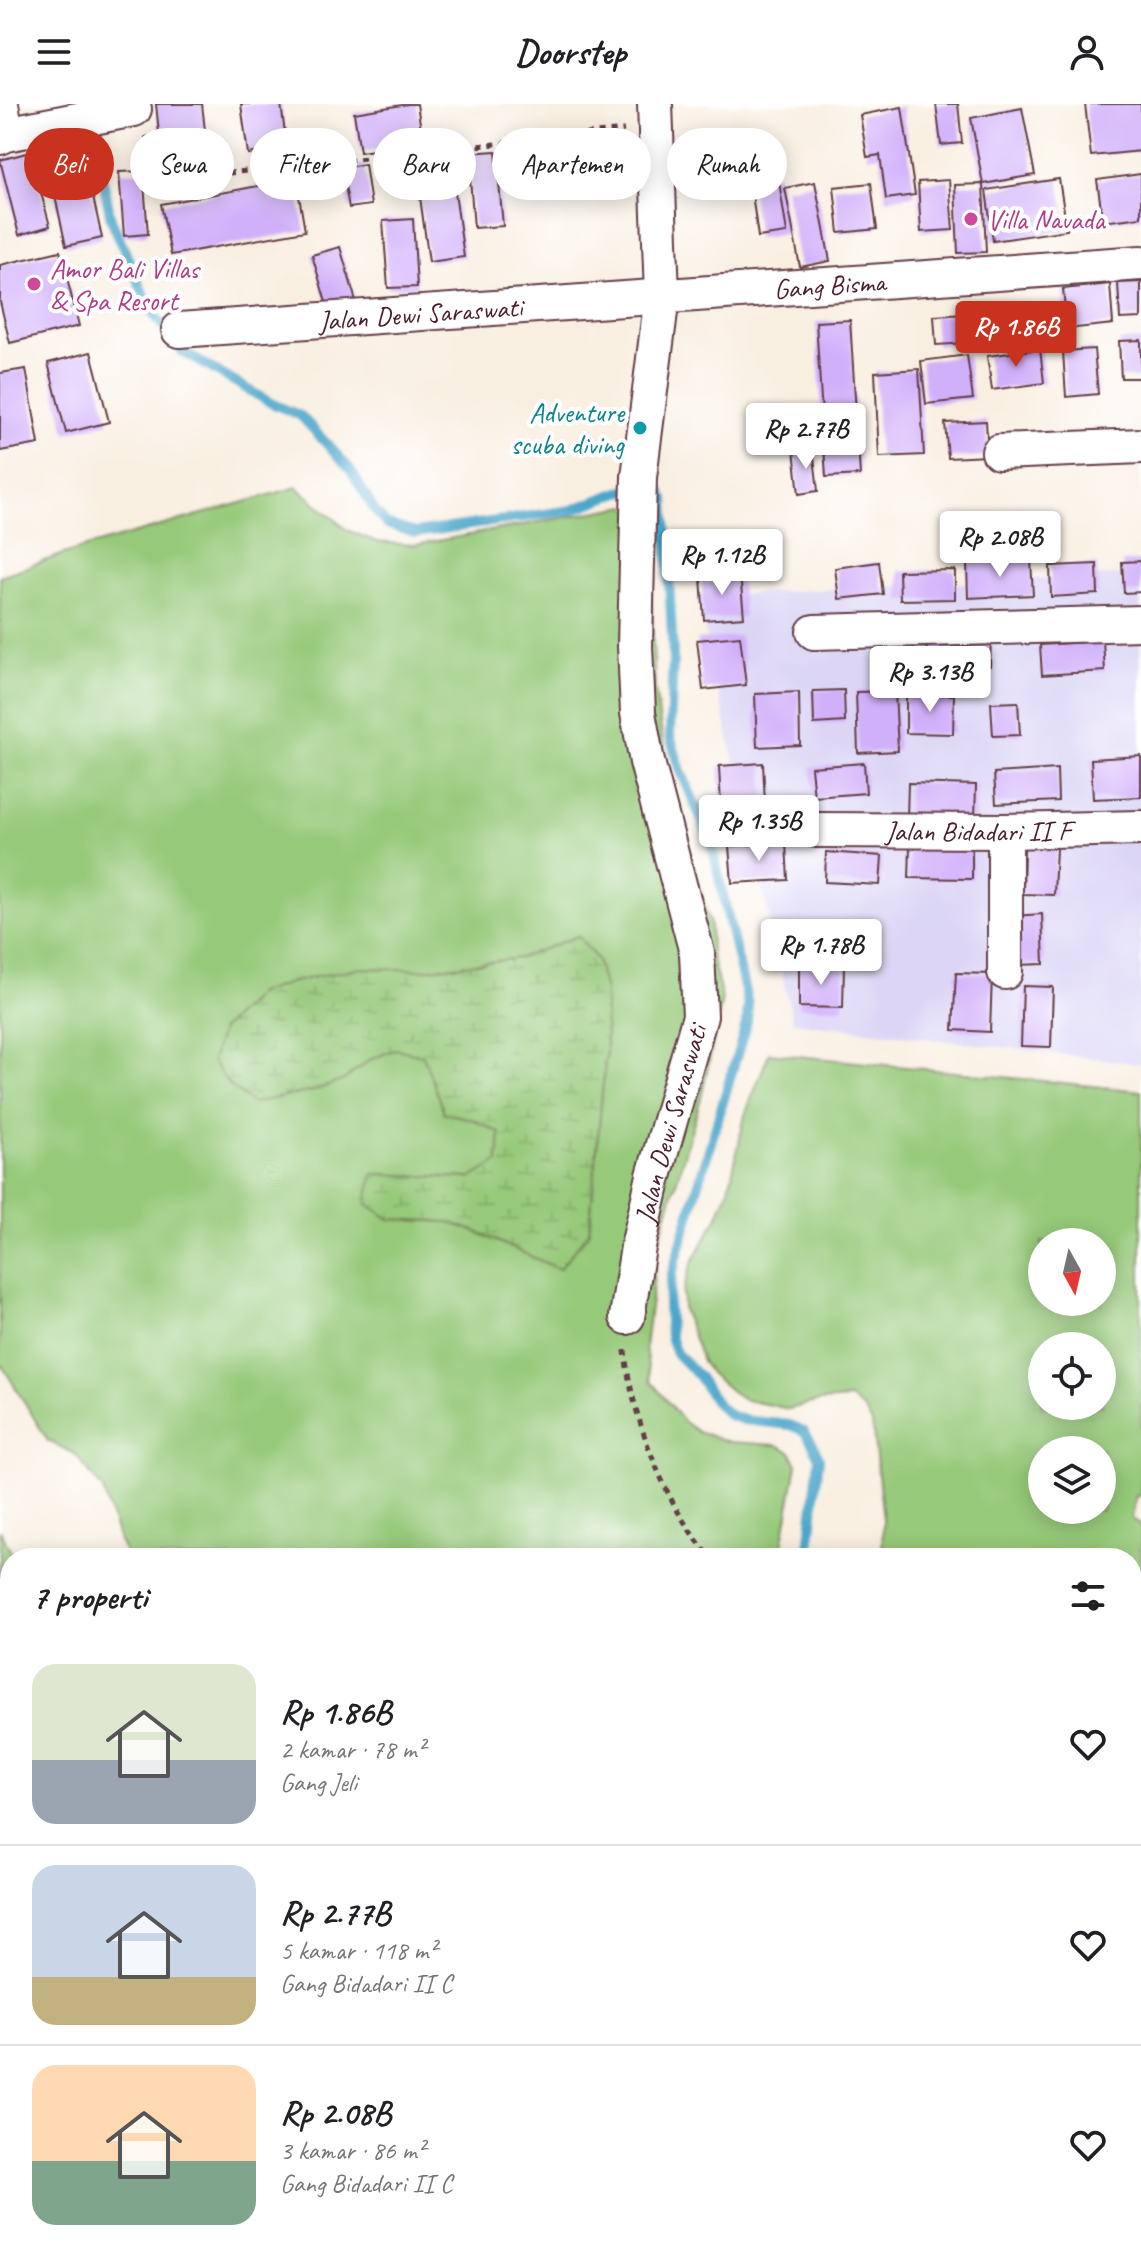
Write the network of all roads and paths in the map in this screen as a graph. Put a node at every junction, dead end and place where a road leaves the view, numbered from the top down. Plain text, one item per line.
1 (134, 106) edge
2 (656, 115) edge
3 (3, 125) edge
4 (1141, 263) edge
5 (662, 296) junction
6 (179, 330) dead end
7 (1141, 446) edge
8 (999, 452) dead end
9 (1141, 623) edge
10 (814, 632) dead end
11 (1141, 828) edge
12 (816, 830) dead end
13 (1005, 831) junction
14 (1005, 972) dead end
15 (627, 1317) joint
16 (703, 1548) edge

1 - 2 path
1 - 3 street
2 - 5 street, Jalan Dewi Saraswati
4 - 5 street, Gang Bisma
5 - 6 street, Jalan Dewi Saraswati
5 - 15 street, Jalan Dewi Saraswati
7 - 8 street
9 - 10 street
11 - 13 street, Jalan Bidadari II F
12 - 13 street, Jalan Bidadari II F
13 - 14 street
15 - 16 path

